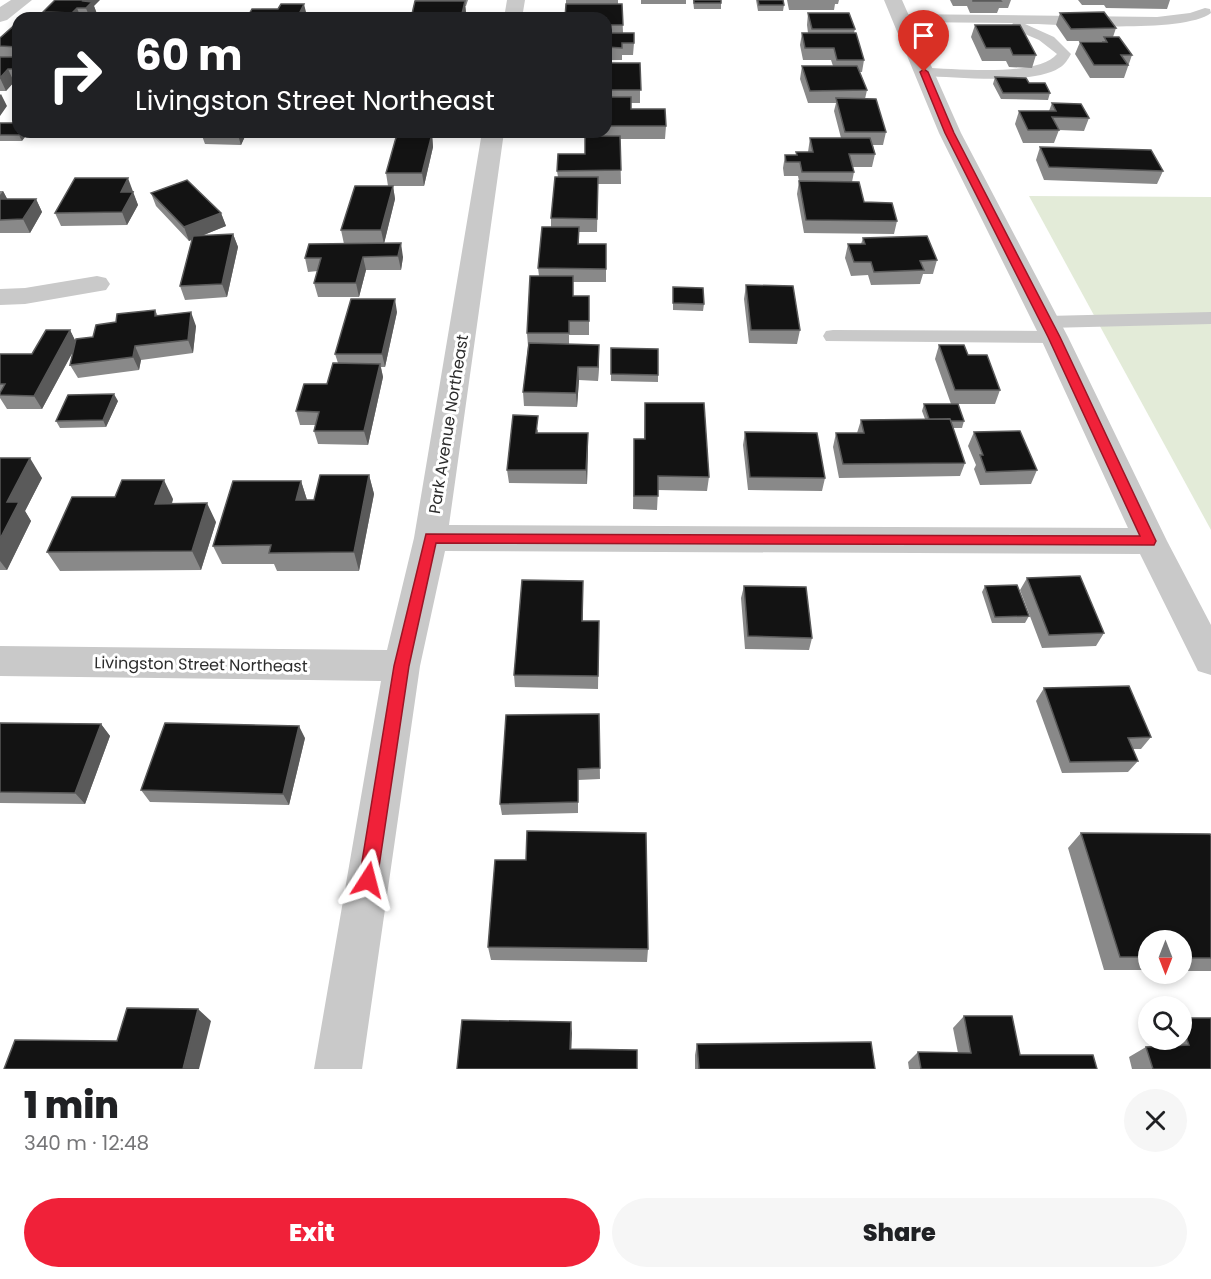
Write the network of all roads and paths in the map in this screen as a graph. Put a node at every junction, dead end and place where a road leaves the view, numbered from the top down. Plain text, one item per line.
1 (23, 0) edge
2 (897, 9) edge
3 (1205, 12) dead end
4 (0, 16) edge
5 (991, 19) junction
6 (924, 72) junction
7 (492, 138) edge
8 (97, 284) dead end
9 (0, 297) edge
10 (1211, 318) edge
11 (1051, 330) junction
12 (833, 336) dead end
13 (430, 538) junction
14 (1150, 541) junction
15 (1211, 660) edge
16 (0, 661) edge
17 (402, 666) junction
18 (338, 1069) edge

1 - 4 street
2 - 5 lane
2 - 6 street
3 - 5 lane
5 - 6 lane
6 - 11 street
7 - 13 street, Park Avenue Northeast
8 - 9 street
10 - 11 lane
11 - 12 lane
11 - 14 street
13 - 14 street
13 - 17 street, Park Avenue Northeast
14 - 15 street
16 - 17 street, Livingston Street Northeast
17 - 18 street, Park Avenue Northeast

